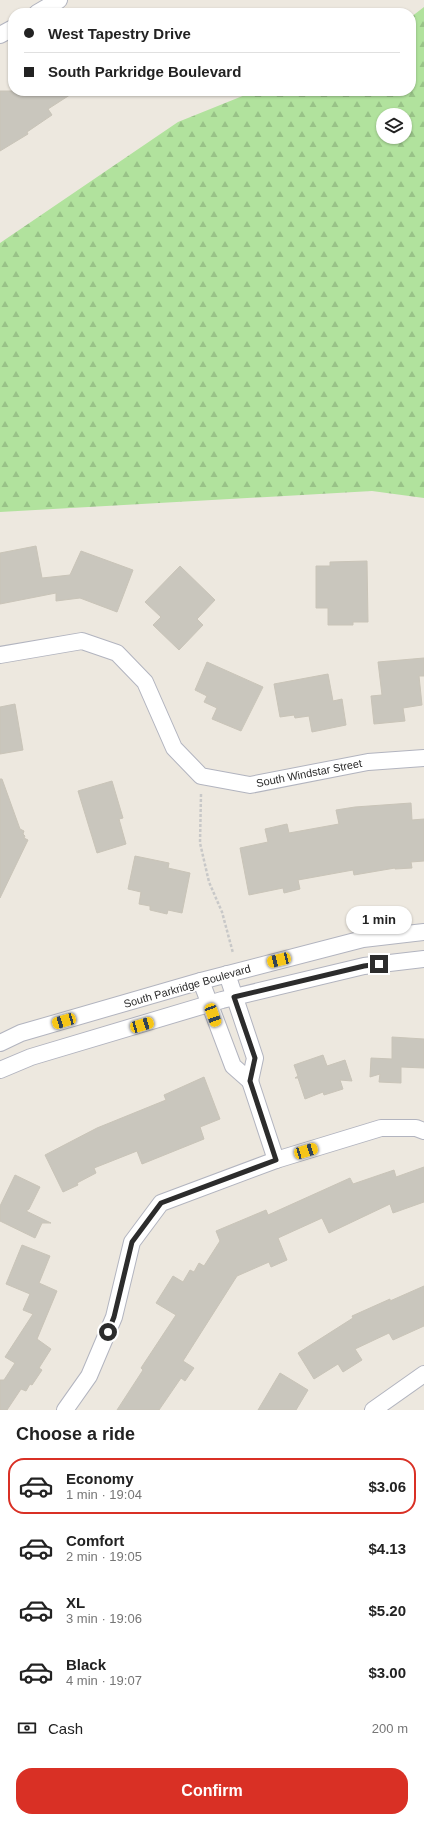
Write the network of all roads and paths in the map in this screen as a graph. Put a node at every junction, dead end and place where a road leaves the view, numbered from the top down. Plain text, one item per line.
1 (59, 0) edge
2 (45, 8) edge
3 (0, 655) edge
4 (424, 758) edge
5 (201, 776) junction
6 (424, 932) edge
7 (424, 959) edge
8 (232, 973) junction
9 (201, 981) junction
10 (234, 997) junction
11 (209, 1004) junction
12 (0, 1043) edge
13 (0, 1070) edge
14 (250, 1081) junction
15 (424, 1131) edge
16 (276, 1160) junction
17 (424, 1374) edge
18 (65, 1410) edge
19 (373, 1410) edge

1 - 2 street
3 - 5 street
4 - 5 street, South Windstar Street
5 - 8 path
6 - 8 street, South Parkridge Boulevard
7 - 10 street
8 - 9 street, South Parkridge Boulevard
8 - 10 street
9 - 11 street
9 - 12 street, South Parkridge Boulevard
10 - 11 street
10 - 14 street
11 - 13 street
11 - 14 street
14 - 16 street
15 - 16 street
16 - 18 street
17 - 19 street

